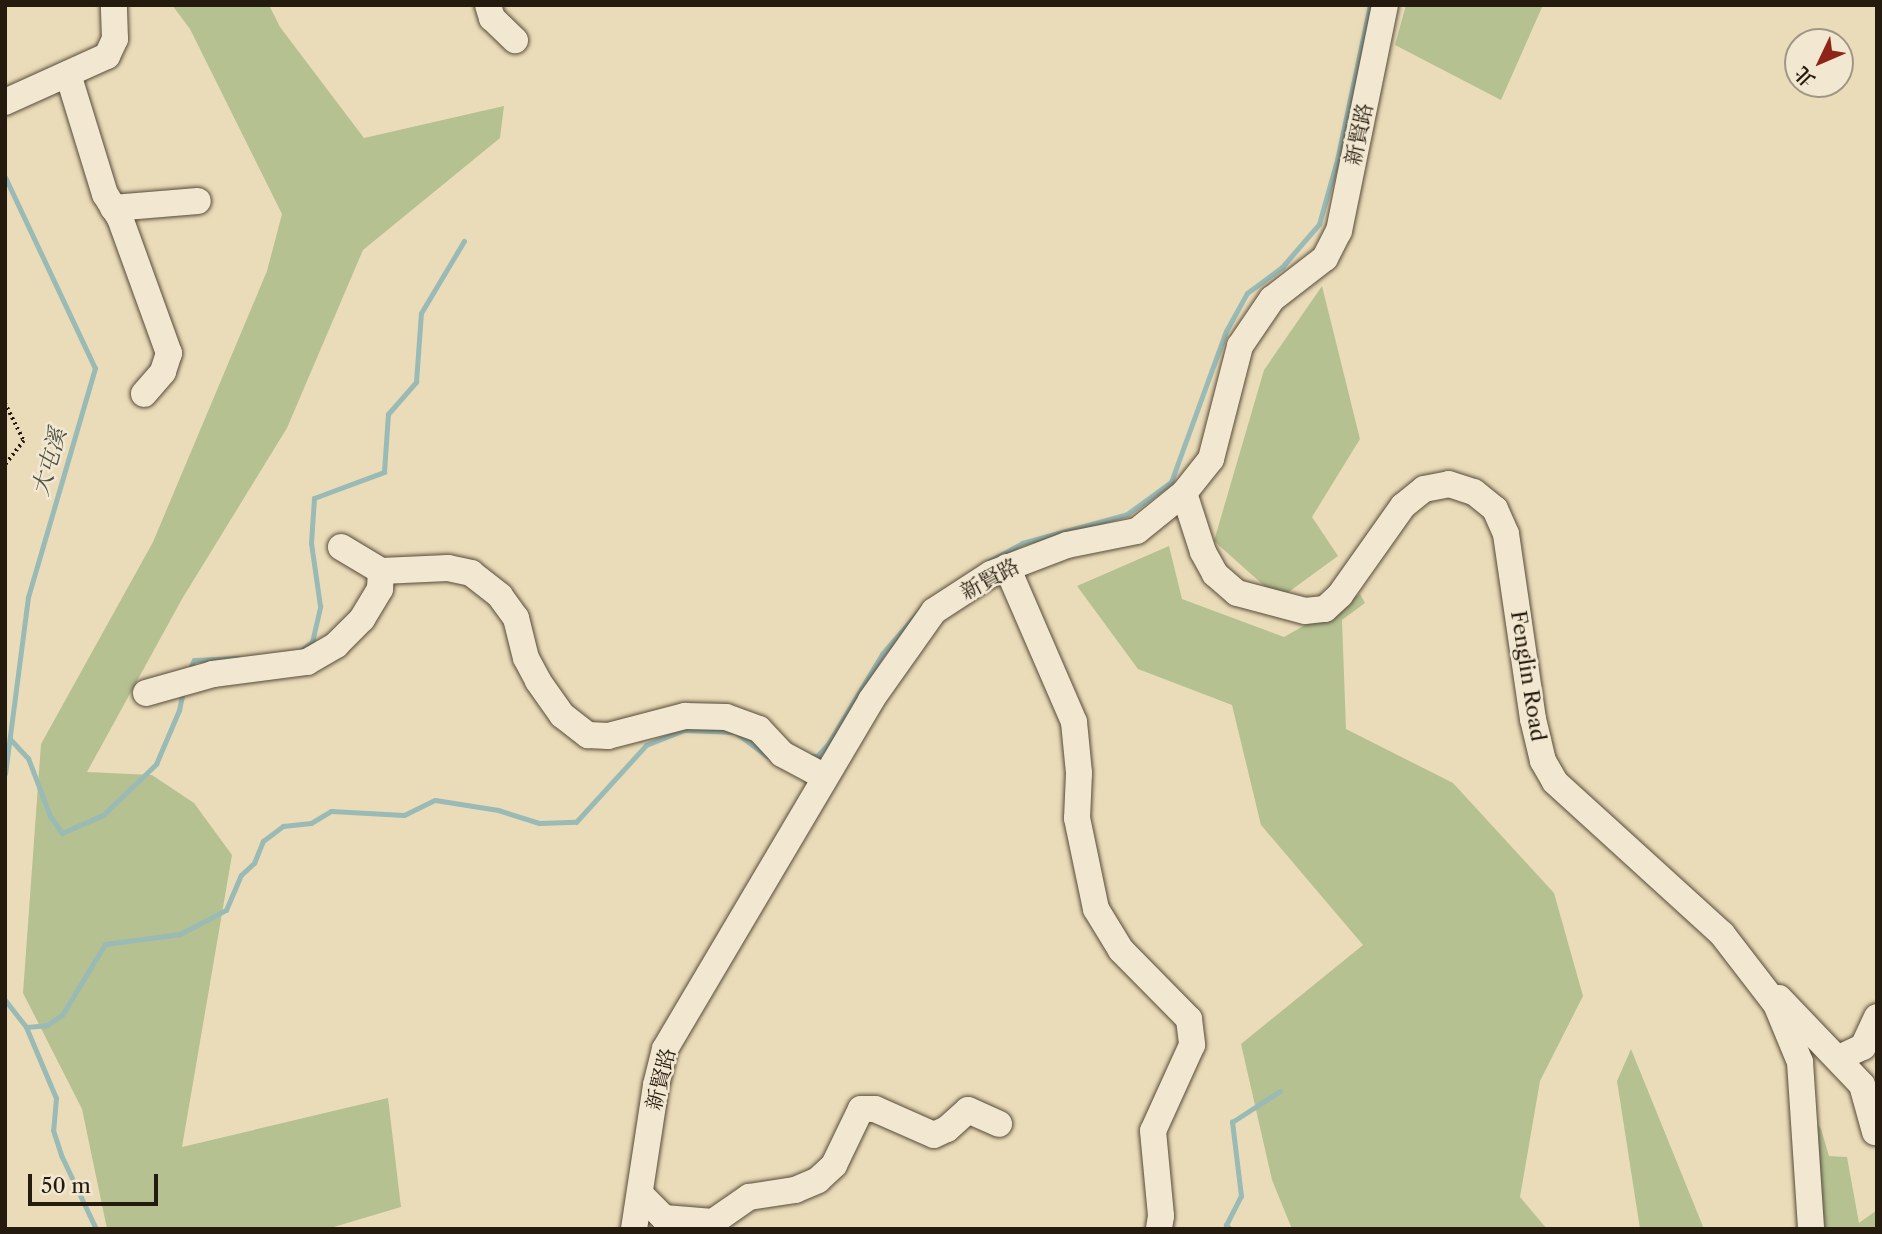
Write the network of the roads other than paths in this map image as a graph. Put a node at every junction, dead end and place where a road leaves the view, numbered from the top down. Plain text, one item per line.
1 (114, 5) edge
2 (488, 5) edge
3 (1385, 5) edge
4 (515, 40) dead end
5 (68, 74) junction
6 (16, 96) edge
7 (198, 201) dead end
8 (113, 208) junction
9 (144, 394) dead end
10 (1184, 493) junction
11 (341, 547) dead end
12 (1007, 567) junction
13 (381, 571) junction
14 (146, 693) dead end
15 (825, 777) junction
16 (1755, 975) junction
17 (1877, 1017) edge
18 (1839, 1058) junction
19 (999, 1124) dead end
20 (1875, 1132) edge
21 (641, 1195) junction
22 (634, 1229) edge
23 (1159, 1229) edge
24 (1811, 1229) edge

1 - 5 street
2 - 4 street
3 - 10 street, 新賢路
5 - 6 street
5 - 8 street
7 - 8 street
8 - 9 street
10 - 12 street, 新賢路
10 - 16 street, Fenglin Road
11 - 13 street
12 - 15 street, 新賢路
12 - 23 street
13 - 14 street
13 - 15 street
15 - 21 street, 新賢路
16 - 18 street
16 - 24 street, Fenglin Road
17 - 18 street
18 - 20 street
19 - 21 street
21 - 22 street, 新賢路

